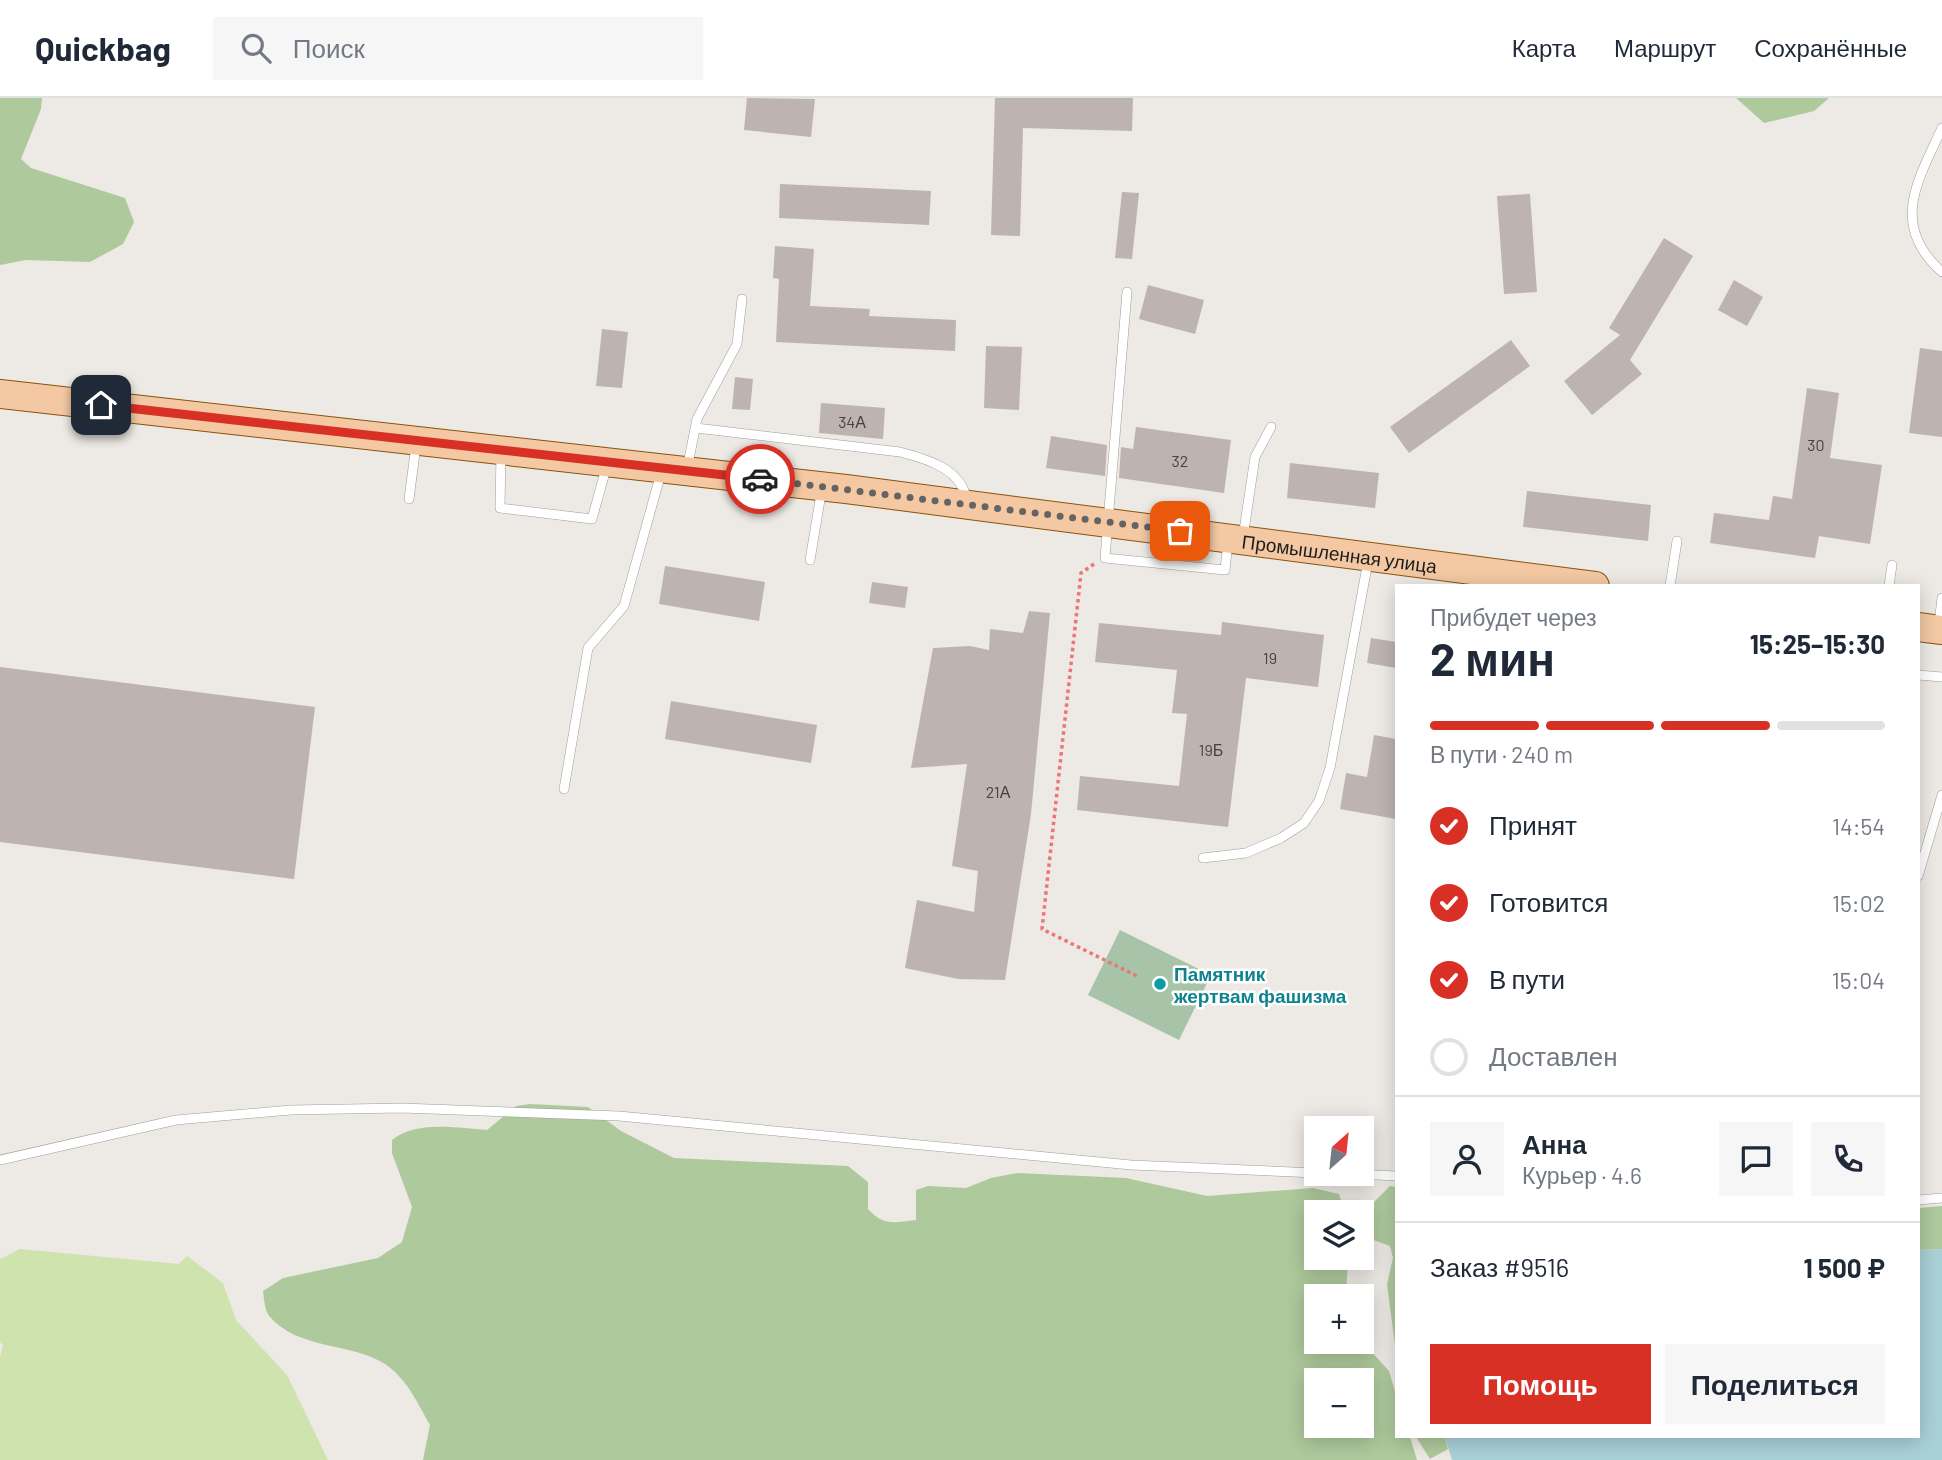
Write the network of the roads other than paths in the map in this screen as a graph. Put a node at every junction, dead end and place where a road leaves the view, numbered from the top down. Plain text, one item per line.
1 (1942, 128) edge
2 (1942, 272) edge
3 (1127, 292) dead end
4 (742, 299) dead end
5 (0, 394) edge
6 (1271, 427) dead end
7 (696, 428) junction
8 (416, 440) junction
9 (502, 449) junction
10 (608, 461) junction
11 (674, 469) junction
12 (822, 486) junction
13 (409, 499) dead end
14 (967, 504) junction
15 (1108, 522) junction
16 (1236, 538) junction
17 (1677, 541) dead end
18 (1369, 556) junction
19 (810, 560) dead end
20 (1892, 565) dead end
21 (1580, 584) edge
22 (1670, 584) edge
23 (1889, 584) edge
24 (1942, 598) edge
25 (1933, 629) edge
26 (1920, 675) edge
27 (1942, 677) edge
28 (564, 789) dead end
29 (1942, 795) edge
30 (1203, 858) dead end
31 (1920, 869) edge
32 (0, 1160) edge
33 (1304, 1172) edge
34 (1374, 1175) edge
35 (1395, 1176) edge
36 (1942, 1198) edge
37 (1920, 1200) edge

1 - 2 lane
3 - 15 lane
4 - 7 lane
5 - 8 main road, Промышленная улица
6 - 16 lane
7 - 11 lane
7 - 14 lane
8 - 9 main road, Промышленная улица
8 - 13 lane
9 - 10 main road, Промышленная улица
9 - 10 lane
10 - 11 main road, Промышленная улица
11 - 12 main road, Промышленная улица
11 - 28 lane
12 - 14 main road, Промышленная улица
12 - 19 lane
14 - 15 main road, Промышленная улица
15 - 16 main road, Промышленная улица
15 - 16 lane
16 - 18 main road, Промышленная улица
17 - 22 lane
18 - 21 main road, Промышленная улица
18 - 30 lane
20 - 23 lane
24 - 25 lane
26 - 27 lane
29 - 31 lane
32 - 33 lane
34 - 35 lane
36 - 37 lane

